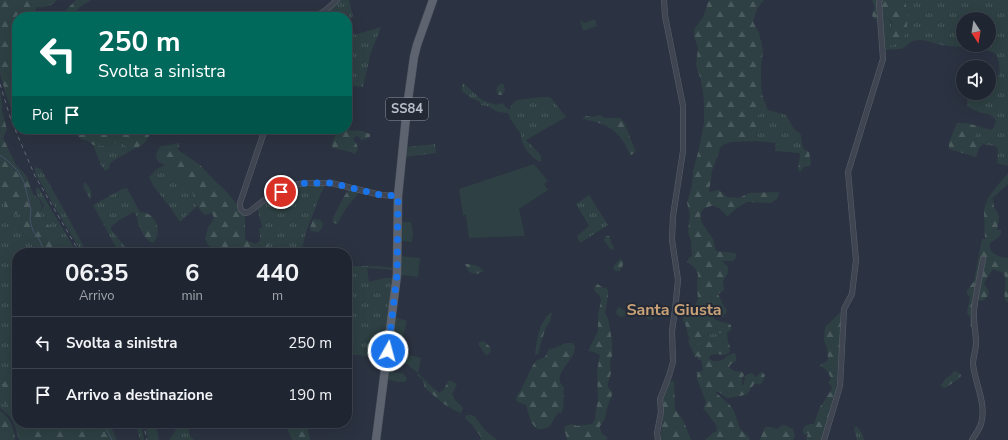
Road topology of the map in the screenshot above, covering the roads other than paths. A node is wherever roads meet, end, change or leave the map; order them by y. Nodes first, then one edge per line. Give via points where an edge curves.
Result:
1 (337, 0) edge
2 (433, 0) edge
3 (664, 0) edge
4 (880, 0) edge
5 (323, 12) edge
6 (263, 134) edge
7 (398, 196) junction
8 (983, 259) dead end
9 (376, 440) edge
10 (658, 440) edge
11 (824, 440) edge
12 (972, 440) edge

1 - 5 street
2 - 7 main road, SS84 via 412,67
3 - 10 street via 683,106 683,151 673,216 672,240 678,280 672,331 673,362 660,398
4 - 11 street via 883,59 848,172 856,260 852,294 844,309 840,386
6 - 7 street via 240,203 241,210 245,213 298,184 307,183 331,183 381,195
7 - 9 main road, SS84 via 397,275
8 - 12 street via 974,310 976,345 973,364 982,416 981,424

